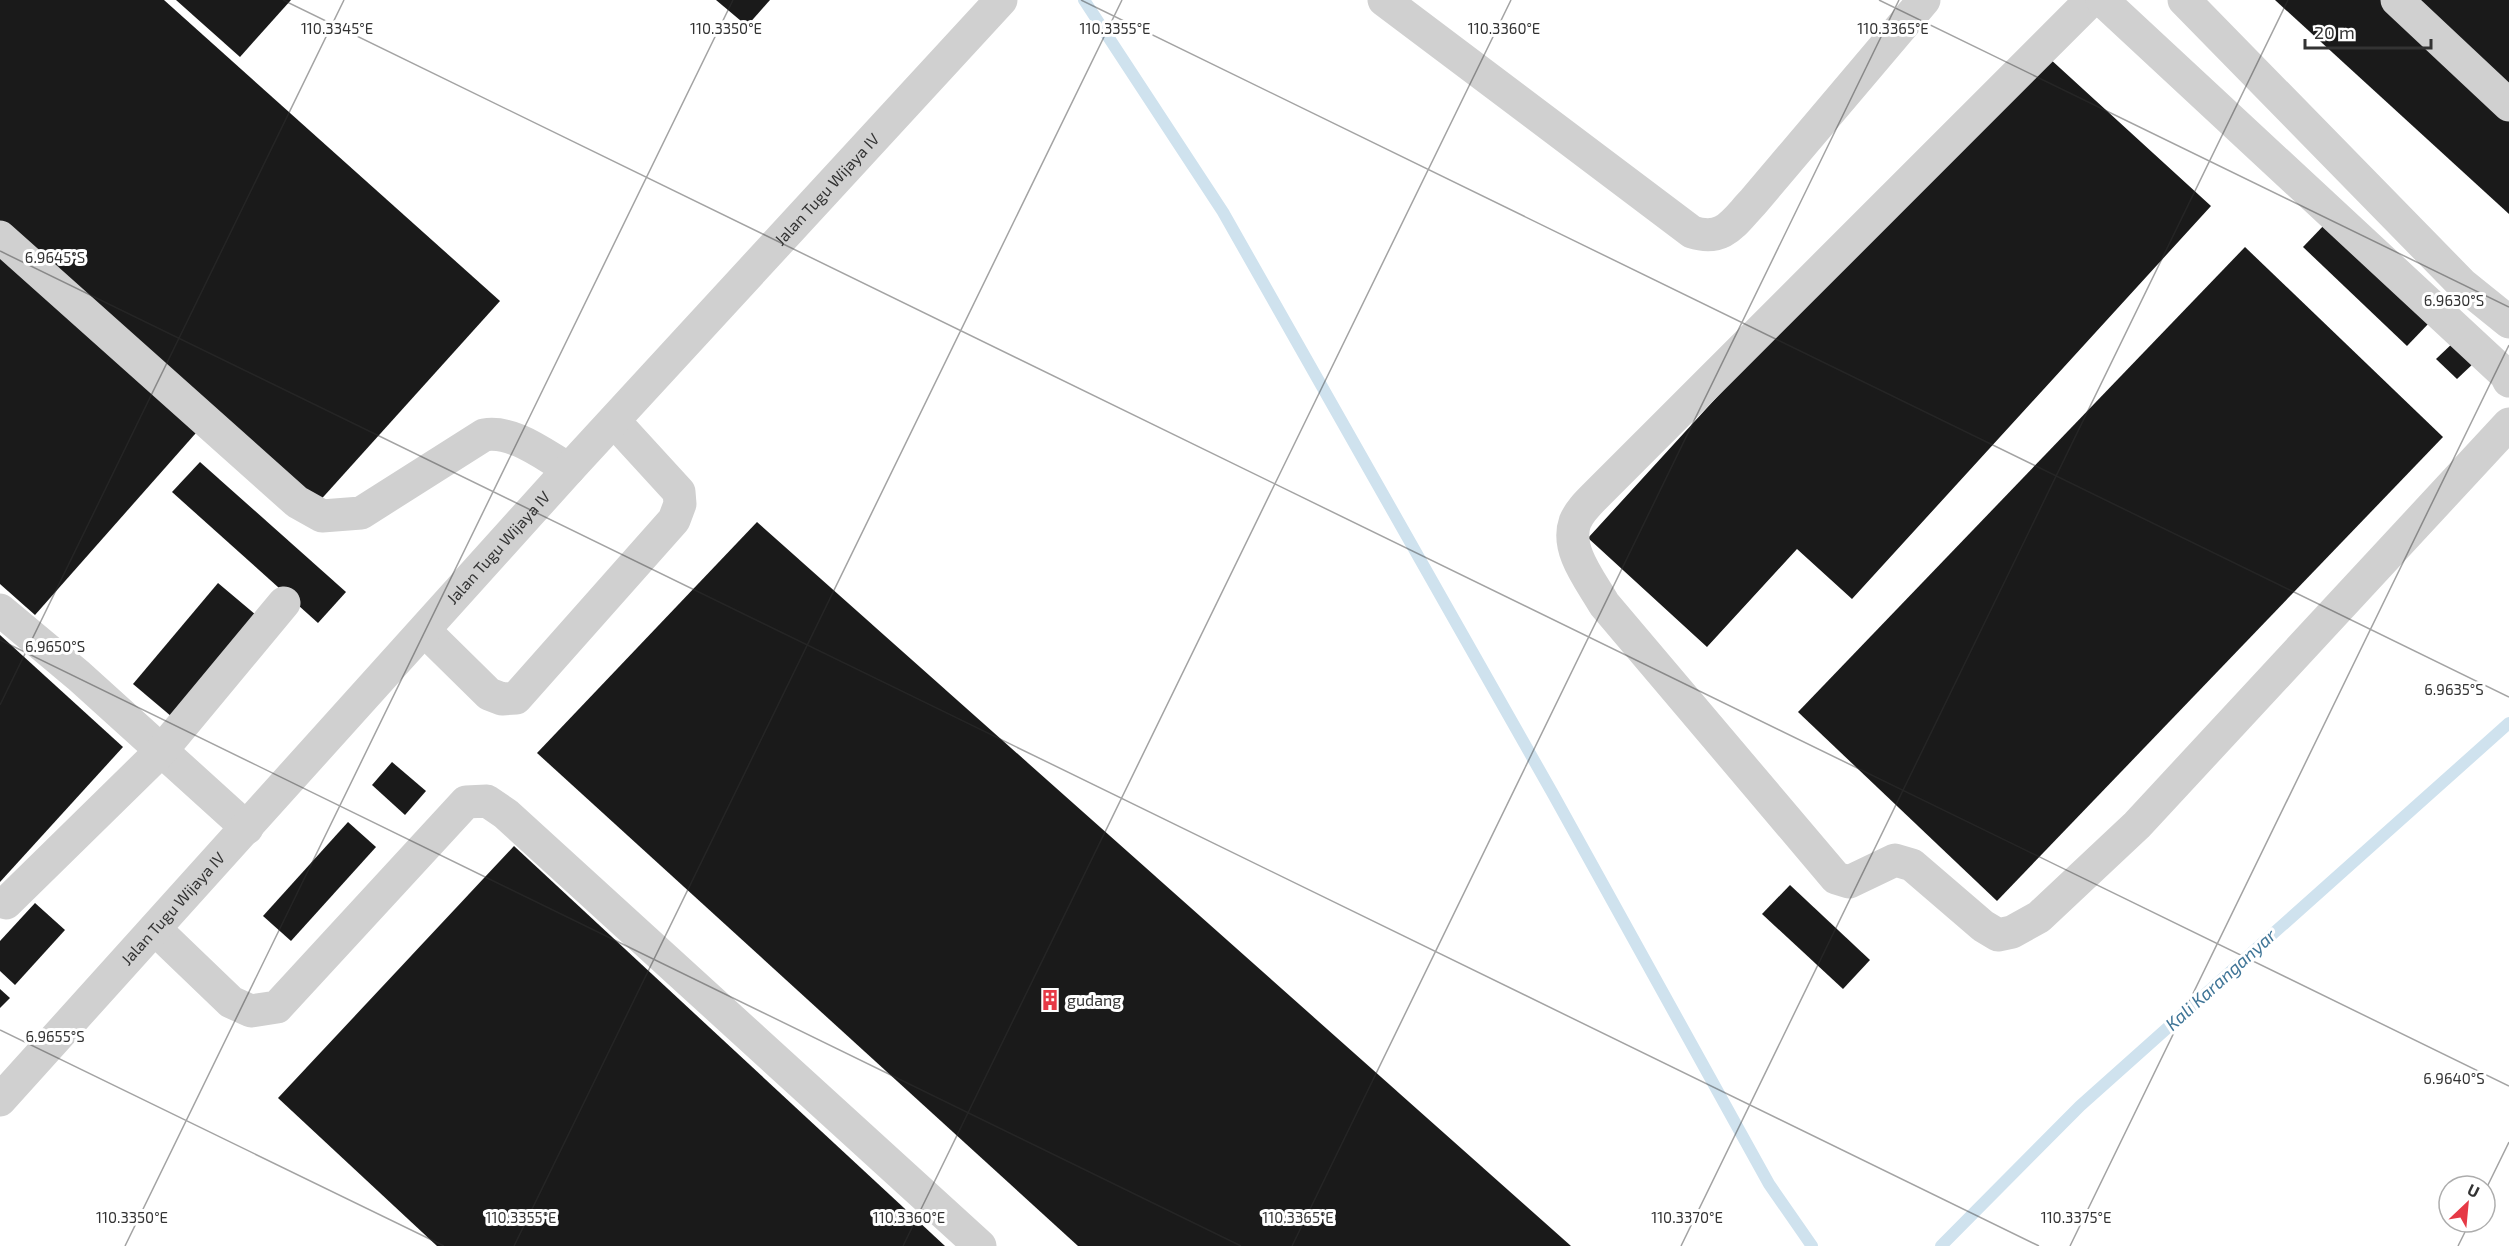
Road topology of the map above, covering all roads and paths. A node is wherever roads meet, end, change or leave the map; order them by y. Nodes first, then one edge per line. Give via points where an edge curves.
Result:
1 (1001, 0) edge
2 (1384, 0) edge
3 (1924, 0) edge
4 (2091, 0) edge
5 (2102, 0) edge
6 (2184, 0) edge
7 (2397, 0) edge
8 (2509, 105) edge
9 (0, 237) edge
10 (2509, 322) edge
11 (2509, 381) edge
12 (614, 421) junction
13 (2509, 424) edge
14 (569, 469) junction
15 (284, 603) dead end
16 (0, 610) edge
17 (425, 631) junction
18 (162, 750) junction
19 (247, 828) junction
20 (6, 903) dead end
21 (155, 929) junction
22 (0, 1100) edge
23 (980, 1246) edge

1 - 12 lane, Jalan Tugu Wijaya IV
2 - 3 lane via 1692,232 1706,236 1726,230 1754,202
4 - 13 lane via 1595,496 1574,525 1575,553 1604,604 1836,878 1849,882 1895,860 1912,865 1998,935 2039,917 2137,825
5 - 11 lane
6 - 10 lane via 2462,284
7 - 8 lane
9 - 14 lane via 297,502 322,516 361,513 484,435 498,432
12 - 14 lane, Jalan Tugu Wijaya IV
12 - 17 lane via 679,492 680,504 674,520 516,698 502,699 489,694
14 - 17 lane, Jalan Tugu Wijaya IV
15 - 18 lane
16 - 18 lane
17 - 19 lane, Jalan Tugu Wijaya IV
18 - 19 lane
18 - 20 lane
19 - 21 lane, Jalan Tugu Wijaya IV
21 - 22 lane, Jalan Tugu Wijaya IV
21 - 23 lane via 231,1002 251,1011 277,1007 466,802 486,801 506,814

